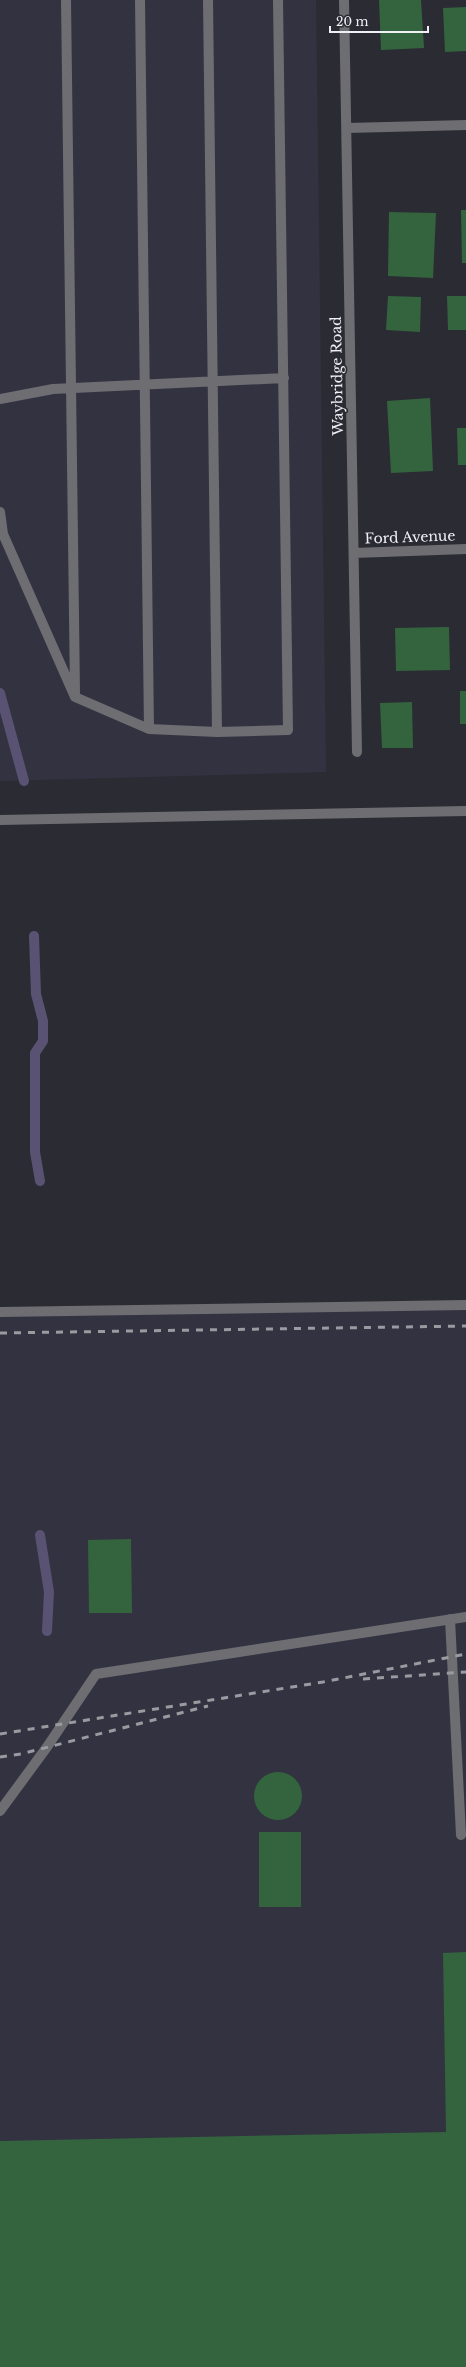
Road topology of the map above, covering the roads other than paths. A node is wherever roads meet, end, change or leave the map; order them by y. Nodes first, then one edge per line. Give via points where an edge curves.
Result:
1 (66, 0) edge
2 (140, 0) edge
3 (208, 0) edge
4 (278, 0) edge
5 (344, 0) edge
6 (466, 125) edge
7 (346, 128) junction
8 (284, 378) junction
9 (214, 382) junction
10 (145, 385) junction
11 (72, 388) junction
12 (0, 399) edge
13 (0, 512) edge
14 (466, 549) edge
15 (354, 552) junction
16 (75, 697) junction
17 (149, 729) junction
18 (218, 732) junction
19 (358, 752) dead end
20 (466, 811) edge
21 (0, 820) edge
22 (466, 1305) edge
23 (0, 1312) edge
24 (466, 1617) edge
25 (450, 1619) junction
26 (0, 1811) edge
27 (461, 1835) dead end

1 - 11 street
2 - 10 street
3 - 9 street
4 - 8 street
5 - 7 street, Waybridge Road
6 - 7 street
7 - 15 street, Waybridge Road
8 - 9 street
8 - 18 street via 288,730
9 - 10 street
9 - 18 street
10 - 11 street
10 - 17 street
11 - 12 street
11 - 16 street
13 - 16 street via 3,534
14 - 15 street, Ford Avenue
15 - 19 street, Waybridge Road
16 - 17 street
17 - 18 street
20 - 21 street
22 - 23 street
24 - 25 street
25 - 26 street via 96,1674
25 - 27 street

